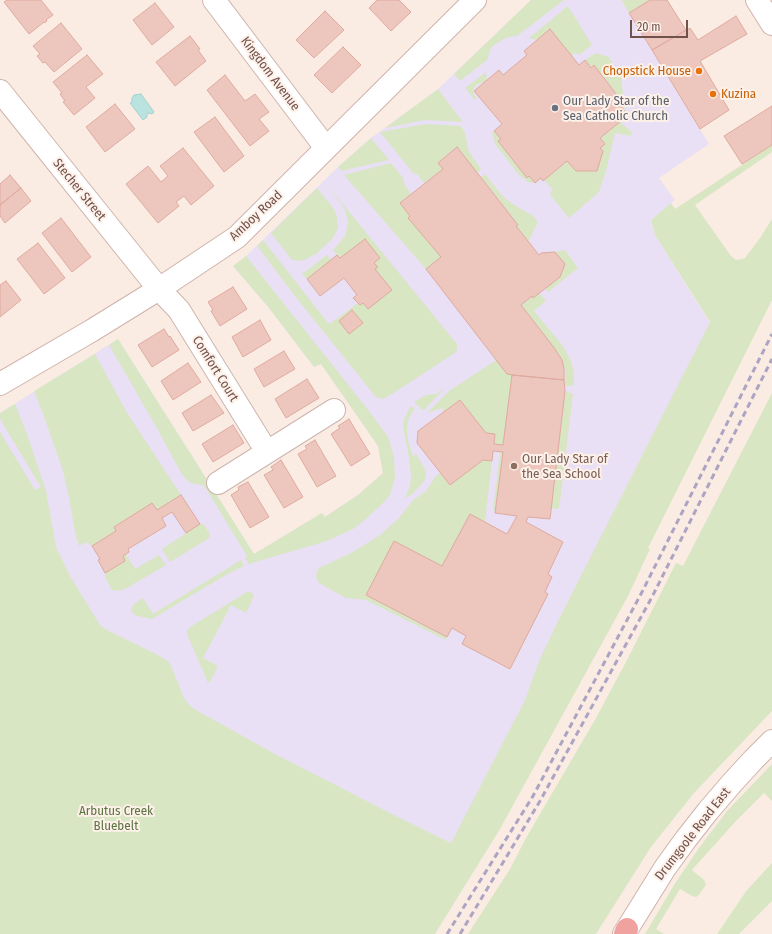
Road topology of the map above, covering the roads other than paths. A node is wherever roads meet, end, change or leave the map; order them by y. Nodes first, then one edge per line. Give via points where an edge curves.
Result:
1 (214, 0) edge
2 (475, 0) edge
3 (757, 0) edge
4 (772, 24) edge
5 (0, 92) edge
6 (326, 148) junction
7 (159, 289) junction
8 (0, 384) edge
9 (334, 410) dead end
10 (267, 452) junction
11 (218, 482) dead end
12 (772, 741) edge
13 (625, 932) edge

1 - 6 main road, Kingdom Avenue
2 - 6 main road, Amboy Road
3 - 4 main road
5 - 7 main road, Stecher Street
6 - 7 main road, Amboy Road via 237,237
7 - 8 main road, Amboy Road
7 - 10 main road, Comfort Court via 179,310
9 - 10 main road
10 - 11 main road
12 - 13 main road, Drumgoole Road East via 732,783 686,839

